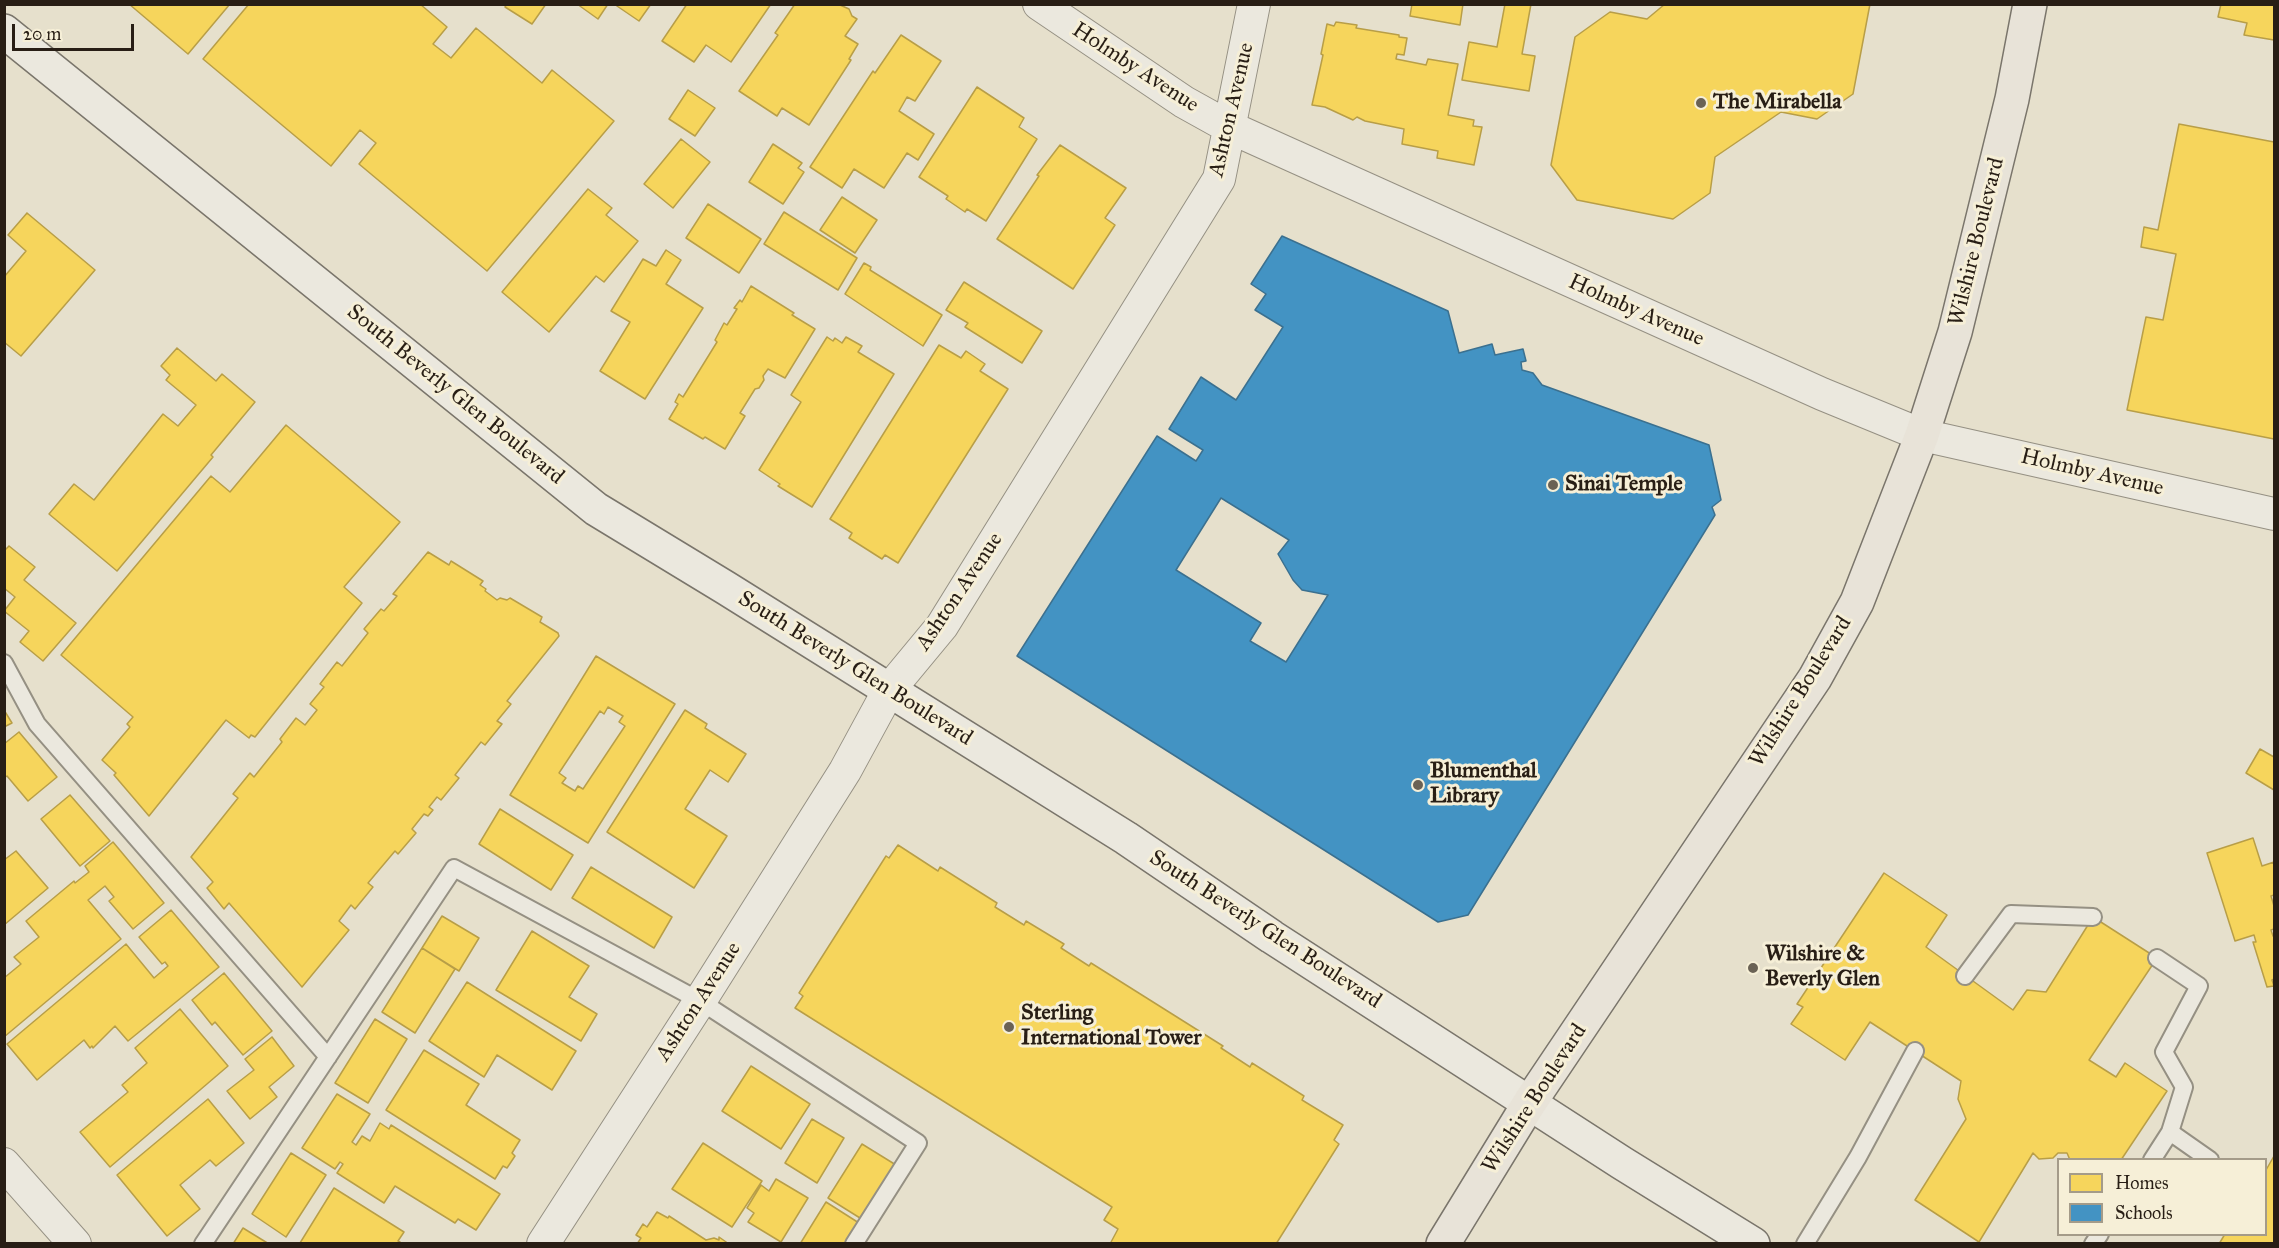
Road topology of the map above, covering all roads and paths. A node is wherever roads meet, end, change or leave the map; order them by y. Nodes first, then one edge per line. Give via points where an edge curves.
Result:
1 (1039, 4) edge
2 (1254, 4) edge
3 (2030, 4) edge
4 (4, 31) edge
5 (1229, 127) junction
6 (1922, 435) junction
7 (2274, 514) edge
8 (4, 663) edge
9 (889, 690) junction
10 (2093, 917) dead end
11 (2157, 958) dead end
12 (1965, 976) dead end
13 (700, 1001) junction
14 (1915, 1051) dead end
15 (328, 1057) junction
16 (1530, 1102) junction
17 (2170, 1132) junction
18 (2153, 1158) edge
19 (2207, 1158) edge
20 (4, 1164) edge
21 (75, 1244) edge
22 (204, 1244) edge
23 (543, 1244) edge
24 (854, 1244) edge
25 (1443, 1244) edge
26 (1753, 1244) edge
27 (1805, 1244) edge

1 - 5 street, Holmby Avenue via 1184,102
2 - 5 street, Ashton Avenue
3 - 6 main road, Wilshire Boulevard via 2012,99 1955,332
4 - 9 main road, South Beverly Glen Boulevard via 596,509
5 - 6 street, Holmby Avenue via 1802,386
5 - 9 street, Ashton Avenue via 1219,179 942,626
6 - 7 street, Holmby Avenue
6 - 16 main road, Wilshire Boulevard via 1857,602 1815,678
8 - 15 lane via 37,724
9 - 13 street, Ashton Avenue via 845,771
9 - 16 main road, South Beverly Glen Boulevard via 1126,838 1272,937
10 - 12 lane via 2011,914
11 - 17 lane via 2199,986 2164,1052 2184,1087
13 - 15 lane via 454,868
13 - 23 street, Ashton Avenue
13 - 24 lane via 918,1143
14 - 27 lane
15 - 22 lane
16 - 25 main road, Wilshire Boulevard
16 - 26 main road, South Beverly Glen Boulevard
17 - 18 lane
17 - 19 lane
20 - 21 street

